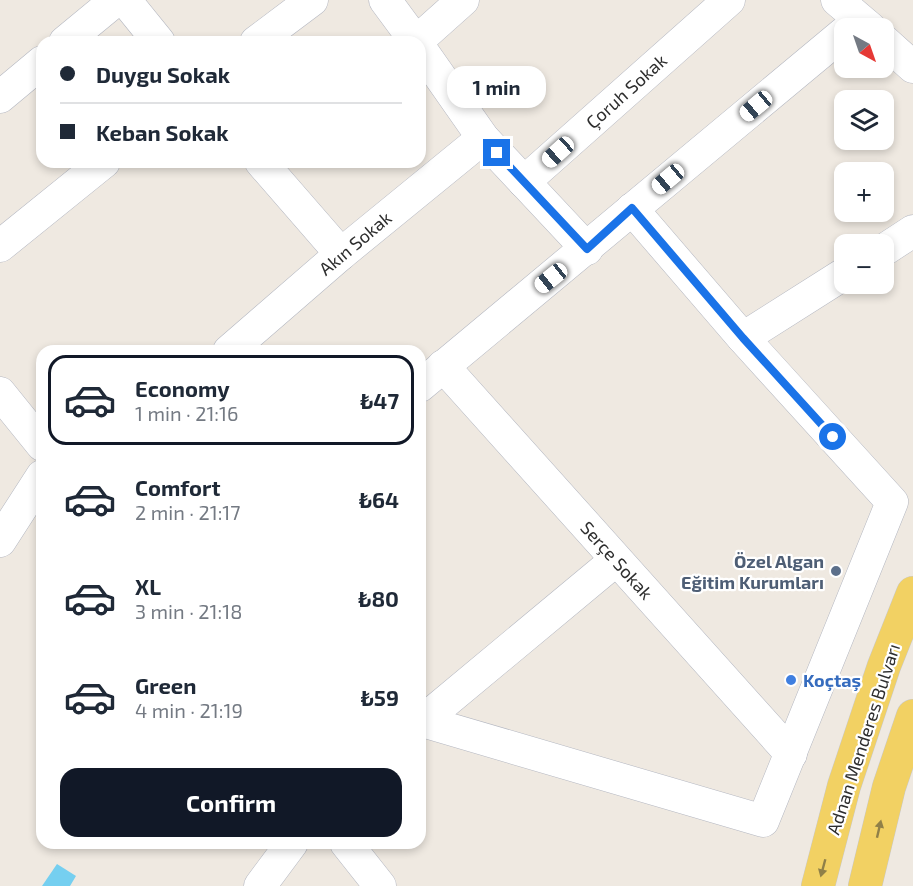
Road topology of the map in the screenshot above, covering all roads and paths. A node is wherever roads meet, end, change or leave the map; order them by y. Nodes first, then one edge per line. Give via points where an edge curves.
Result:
1 (116, 0) edge
2 (125, 0) edge
3 (312, 0) edge
4 (385, 0) edge
5 (463, 0) edge
6 (729, 0) edge
7 (73, 36) edge
8 (154, 36) edge
9 (264, 36) edge
10 (412, 36) edge
11 (423, 36) edge
12 (834, 37) edge
13 (894, 49) edge
14 (426, 57) edge
15 (36, 67) edge
16 (913, 67) edge
17 (0, 97) edge
18 (483, 138) junction
19 (97, 168) edge
20 (266, 168) edge
21 (524, 182) junction
22 (632, 208) junction
23 (913, 231) edge
24 (894, 243) edge
25 (0, 246) edge
26 (587, 249) junction
27 (341, 254) junction
28 (834, 280) edge
29 (743, 338) junction
30 (236, 345) edge
31 (431, 376) edge
32 (0, 393) edge
33 (36, 438) edge
34 (36, 485) edge
35 (0, 541) edge
36 (616, 560) junction
37 (913, 593) edge
38 (913, 716) edge
39 (426, 718) edge
40 (426, 723) edge
41 (790, 754) junction
42 (901, 782) edge
43 (288, 849) edge
44 (351, 849) edge
45 (260, 886) edge
46 (380, 886) edge
47 (818, 886) edge
48 (865, 886) edge

1 - 7 street
2 - 8 street
3 - 9 street
4 - 10 street
5 - 11 street
6 - 21 street, Çoruh Sokak
12 - 22 street
13 - 16 street
14 - 18 street
15 - 17 street
18 - 21 street
18 - 27 street, Akın Sokak
19 - 25 street
20 - 27 street
21 - 26 street
22 - 26 street
22 - 29 street
23 - 24 street
26 - 31 street
27 - 30 street, Akın Sokak
28 - 29 street
29 - 41 street via 892,502
31 - 36 street, Serçe Sokak
32 - 33 street
34 - 35 street
36 - 39 street
36 - 41 street, Serçe Sokak
37 -> 47 main road, Adnan Menderes Bulvarı via 844,786
38 - 42 main road
40 - 41 street via 763,821
48 -> 42 main road
43 - 45 street
44 - 46 street

